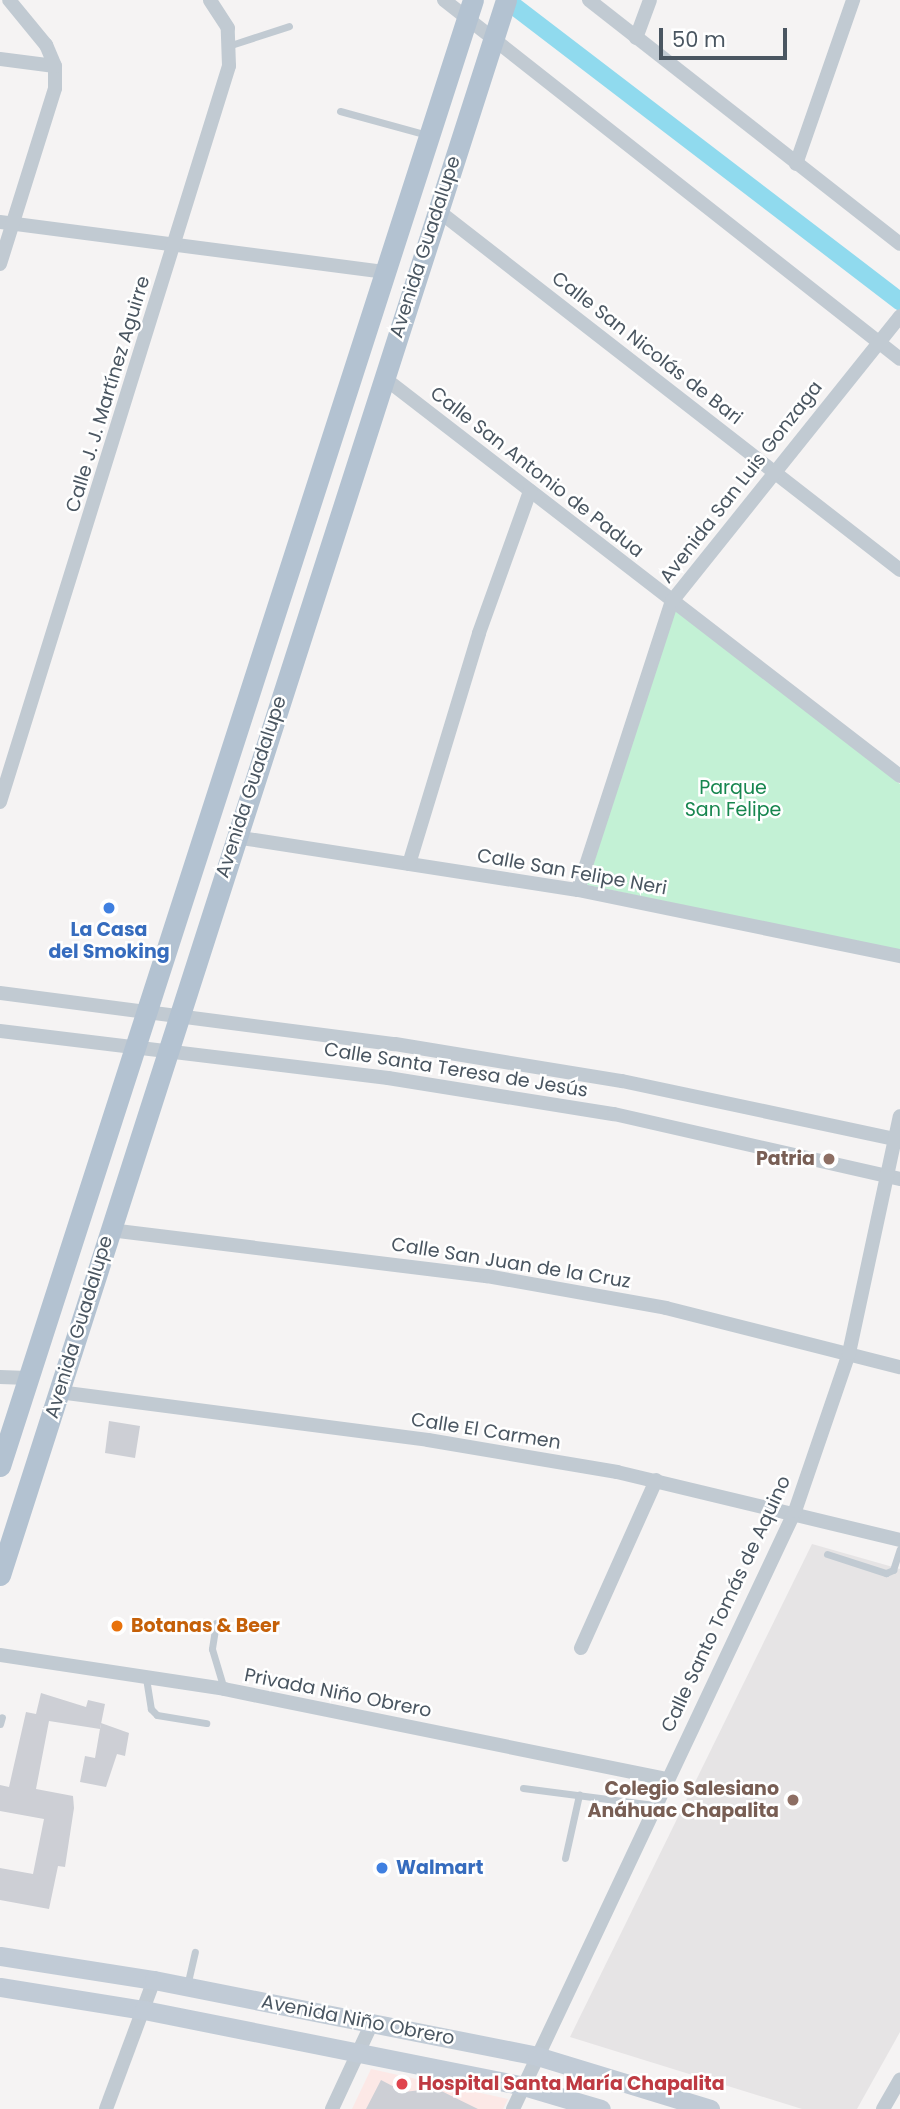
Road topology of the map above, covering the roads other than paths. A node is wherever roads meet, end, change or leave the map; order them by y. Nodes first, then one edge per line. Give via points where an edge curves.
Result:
1 (9, 0) edge
2 (210, 0) edge
3 (444, 0) edge
4 (589, 0) edge
5 (650, 0) edge
6 (853, 0) edge
7 (504, 6) edge
8 (470, 9) edge
9 (289, 26) dead end
10 (636, 38) junction
11 (493, 39) junction
12 (231, 45) junction
13 (0, 59) edge
14 (55, 66) junction
15 (340, 111) dead end
16 (429, 135) junction
17 (796, 164) junction
18 (436, 209) junction
19 (6, 222) edge
20 (175, 244) junction
21 (900, 244) edge
22 (0, 264) edge
23 (384, 272) junction
24 (897, 319) edge
25 (877, 341) junction
26 (900, 359) edge
27 (383, 377) junction
28 (774, 472) junction
29 (530, 491) junction
30 (900, 570) edge
31 (672, 601) junction
32 (900, 776) edge
33 (0, 802) edge
34 (236, 837) junction
35 (409, 864) junction
36 (578, 890) junction
37 (900, 956) edge
38 (0, 993) edge
39 (144, 1010) junction
40 (178, 1015) junction
41 (0, 1031) edge
42 (133, 1047) junction
43 (166, 1049) junction
44 (900, 1116) edge
45 (898, 1139) edge
46 (894, 1177) edge
47 (110, 1230) junction
48 (849, 1353) junction
49 (900, 1367) edge
50 (0, 1377) edge
51 (28, 1378) junction
52 (59, 1392) junction
53 (0, 1466) edge
54 (656, 1480) junction
55 (795, 1511) junction
56 (900, 1540) edge
57 (900, 1549) edge
58 (827, 1554) dead end
59 (0, 1575) edge
60 (216, 1623) dead end
61 (581, 1648) dead end
62 (0, 1655) edge
63 (146, 1677) junction
64 (223, 1689) junction
65 (206, 1723) dead end
66 (666, 1779) junction
67 (523, 1788) dead end
68 (579, 1795) junction
69 (654, 1805) junction
70 (565, 1858) dead end
71 (195, 1952) dead end
72 (0, 1956) edge
73 (154, 1980) junction
74 (0, 1987) edge
75 (187, 1987) junction
76 (144, 2010) junction
77 (372, 2023) junction
78 (358, 2052) junction
79 (537, 2056) junction
80 (900, 2080) edge
81 (523, 2086) junction
82 (106, 2109) edge
83 (332, 2109) edge
84 (513, 2109) edge
85 (601, 2109) edge
86 (710, 2109) edge
87 (883, 2109) edge

1 - 14 street via 46,45
2 - 12 street
3 - 8 street
4 - 10 street
5 - 10 street
6 - 17 street
7 - 11 main road, Avenida Guadalupe
8 - 11 street
8 - 16 main road, Avenida Guadalupe
9 - 12 lane
10 - 17 street
11 - 18 main road, Avenida Guadalupe
11 - 25 street
12 - 20 street, Calle J. J. Martínez Aguirre
13 - 14 street
14 - 19 street via 55,88
15 - 16 lane
16 - 23 main road, Avenida Guadalupe
17 - 21 street
18 - 27 main road, Avenida Guadalupe
18 - 28 street, Calle San Nicolás de Bari
19 - 20 street
19 - 22 street
20 - 23 street
20 - 33 street, Calle J. J. Martínez Aguirre
23 - 39 main road, Avenida Guadalupe
24 - 25 street, Avenida San Luis Gonzaga
25 - 26 street
25 - 28 street, Avenida San Luis Gonzaga
27 - 29 street, Calle San Antonio de Padua
27 - 34 main road, Avenida Guadalupe
28 - 30 street, Calle San Nicolás de Bari
28 - 31 street, Avenida San Luis Gonzaga
29 - 31 street, Calle San Antonio de Padua
29 - 35 street via 479,632
31 - 32 street, Calle San Antonio de Padua
31 - 36 street, Avenida San Luis Gonzaga
34 - 35 street, Calle San Felipe Neri
34 - 40 main road, Avenida Guadalupe
35 - 36 street, Calle San Felipe Neri
36 - 37 street, Calle San Felipe Neri
38 - 39 street, Calle Santa Teresa de Jesús
39 - 40 street, Calle Santa Teresa de Jesús
39 - 42 main road, Avenida Guadalupe
40 - 43 main road, Avenida Guadalupe
40 - 45 street, Calle Santa Teresa de Jesús via 622,1081
41 - 42 street, Calle Santa Teresa de Jesús
42 - 43 street, Calle Santa Teresa de Jesús
42 - 51 main road, Avenida Guadalupe
43 - 46 street, Calle Santa Teresa de Jesús via 614,1114
43 - 47 main road, Avenida Guadalupe
44 - 45 street, Calle Santo Tomás de Aquino
45 - 46 street, Calle Santo Tomás de Aquino
46 - 48 street, Calle Santo Tomás de Aquino
47 - 48 street, Calle San Juan de la Cruz via 487,1276 666,1308
47 - 52 main road, Avenida Guadalupe
48 - 49 street, Calle San Juan de la Cruz
48 - 55 street, Calle Santo Tomás de Aquino
50 - 51 street
51 - 53 main road, Avenida Guadalupe
52 - 54 street, Calle El Carmen via 428,1440
52 - 59 main road, Avenida Guadalupe
54 - 55 street, Calle El Carmen
54 - 61 street
55 - 56 street, Calle El Carmen
55 - 66 street, Calle Santo Tomás de Aquino
57 - 58 lane via 893,1570 886,1573
60 - 64 lane via 212,1649
62 - 63 street, Privada Niño Obrero
63 - 64 street, Privada Niño Obrero
63 - 65 lane via 151,1709 157,1715
64 - 66 street, Privada Niño Obrero
66 - 69 street, Calle Santo Tomás de Aquino
67 - 68 lane
68 - 69 lane
68 - 70 lane
69 - 79 street, Calle Santo Tomás de Aquino
71 - 75 lane
72 - 73 main road, Avenida Niño Obrero
73 - 75 main road, Avenida Niño Obrero
73 - 76 street
74 - 76 main road, Avenida Niño Obrero
75 - 77 main road, Avenida Niño Obrero
76 - 78 main road, Avenida Niño Obrero
76 - 82 street
77 - 78 street
77 - 79 main road, Avenida Niño Obrero
78 - 81 main road, Avenida Niño Obrero
78 - 83 street
79 - 81 street, Calle Santo Tomás de Aquino
79 - 86 main road, Avenida Niño Obrero
80 - 87 street
81 - 84 street, Calle Santo Tomás de Aquino
81 - 85 main road, Avenida Niño Obrero

